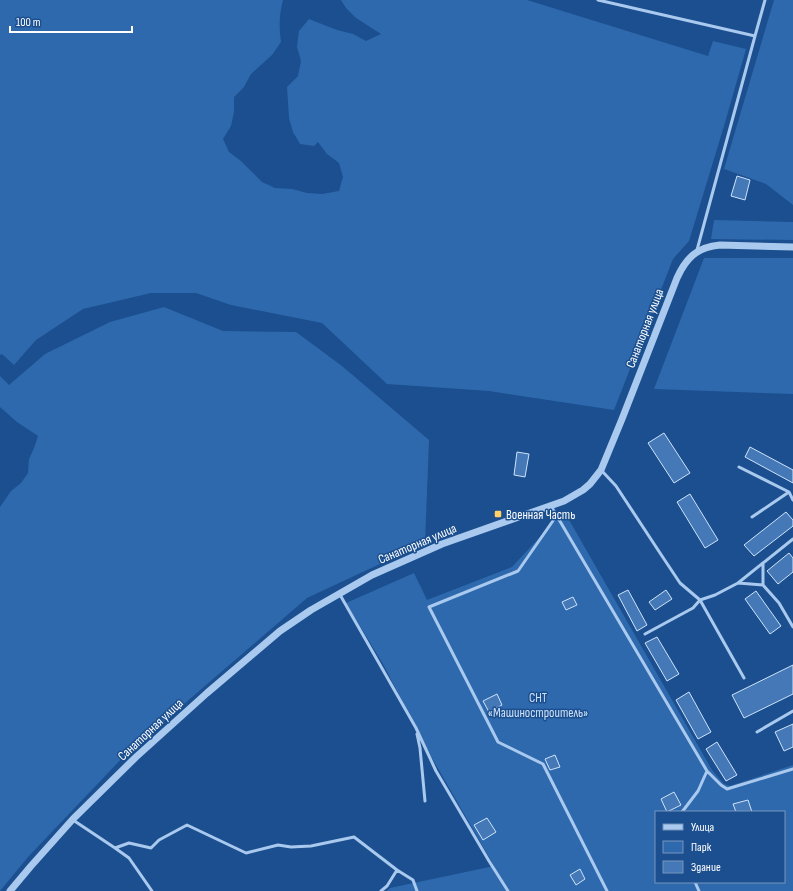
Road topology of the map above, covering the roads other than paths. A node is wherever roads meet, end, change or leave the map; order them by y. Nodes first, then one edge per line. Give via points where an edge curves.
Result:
1 (598, 0) edge
2 (765, 0) edge
3 (755, 36) junction
4 (793, 247) edge
5 (697, 252) junction
6 (739, 466) dead end
7 (601, 470) junction
8 (789, 492) junction
9 (793, 500) edge
10 (552, 506) junction
11 (557, 515) junction
12 (752, 517) dead end
13 (793, 539) edge
14 (763, 563) junction
15 (738, 582) junction
16 (763, 585) junction
17 (339, 593) junction
18 (700, 600) junction
19 (793, 627) edge
20 (645, 634) dead end
21 (744, 678) dead end
22 (793, 711) edge
23 (416, 728) junction
24 (757, 732) dead end
25 (793, 769) edge
26 (707, 772) junction
27 (425, 801) dead end
28 (683, 811) edge
29 (73, 819) junction
30 (115, 848) junction
31 (397, 870) junction
32 (10, 891) edge
33 (152, 891) edge
34 (381, 891) edge
35 (417, 891) edge
36 (508, 891) edge
37 (607, 891) edge

1 - 3 lane
2 - 3 lane
3 - 5 lane
4 - 5 street, Санаторная улица via 714,246
5 - 7 street, Санаторная улица via 684,265 672,289
6 - 8 lane
7 - 10 street, Санаторная улица via 583,490
7 - 18 lane via 616,486 680,583
8 - 9 lane
8 - 12 lane
10 - 11 lane
10 - 17 street, Санаторная улица via 442,544 372,575
11 - 26 lane
11 - 37 lane via 518,571 429,607 498,742 543,764
13 - 14 lane
14 - 15 lane
14 - 16 lane
15 - 16 lane
15 - 18 lane
16 - 19 lane via 779,603
17 - 23 lane
17 - 29 street, Санаторная улица via 280,631 136,757
18 - 20 lane via 693,608
18 - 21 lane
22 - 24 lane
23 - 27 lane
23 - 36 lane via 436,771
25 - 26 lane via 727,789
26 - 28 lane via 698,791
29 - 30 lane
29 - 32 street, Санаторная улица
30 - 31 lane via 129,843 151,848 159,840 187,825 246,853 278,845 311,846 354,837
30 - 33 lane via 129,858
31 - 34 lane
31 - 35 lane via 413,880

